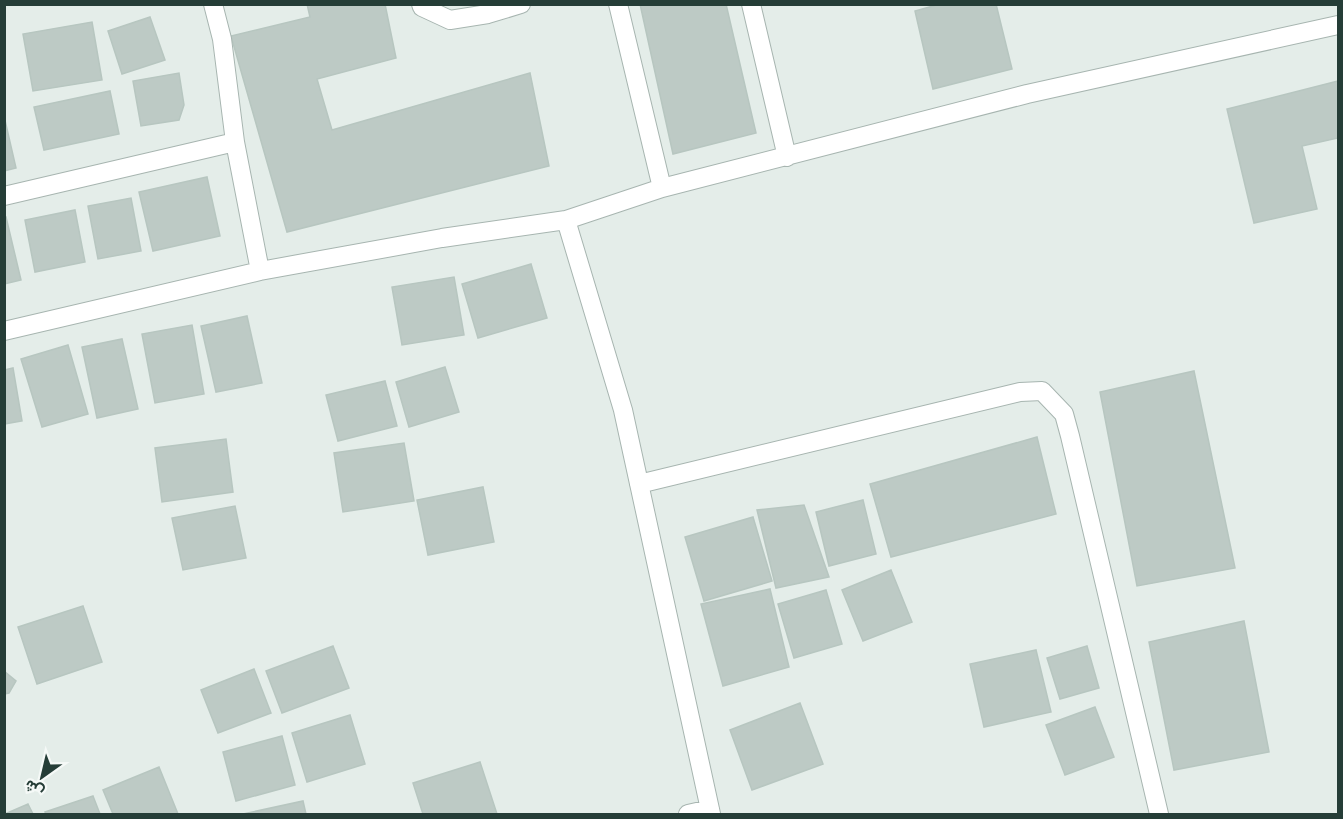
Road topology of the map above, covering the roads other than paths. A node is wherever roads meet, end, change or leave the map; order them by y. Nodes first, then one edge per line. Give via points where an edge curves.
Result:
1 (213, 4) edge
2 (421, 4) edge
3 (521, 4) edge
4 (618, 4) edge
5 (751, 4) edge
6 (1338, 25) edge
7 (235, 142) junction
8 (787, 157) junction
9 (662, 188) junction
10 (4, 196) edge
11 (567, 220) junction
12 (260, 271) junction
13 (4, 331) edge
14 (639, 484) junction
15 (710, 812) edge
16 (688, 814) edge
17 (1159, 814) edge

1 - 7 street via 222,39
2 - 3 street via 450,20
4 - 9 street
5 - 8 street
6 - 8 street via 1027,94
7 - 10 street
7 - 12 street
8 - 9 street
9 - 11 street
11 - 12 street
11 - 14 street via 622,410
12 - 13 street
14 - 15 street
14 - 17 street via 1020,392 1042,392 1064,414
15 - 16 street

